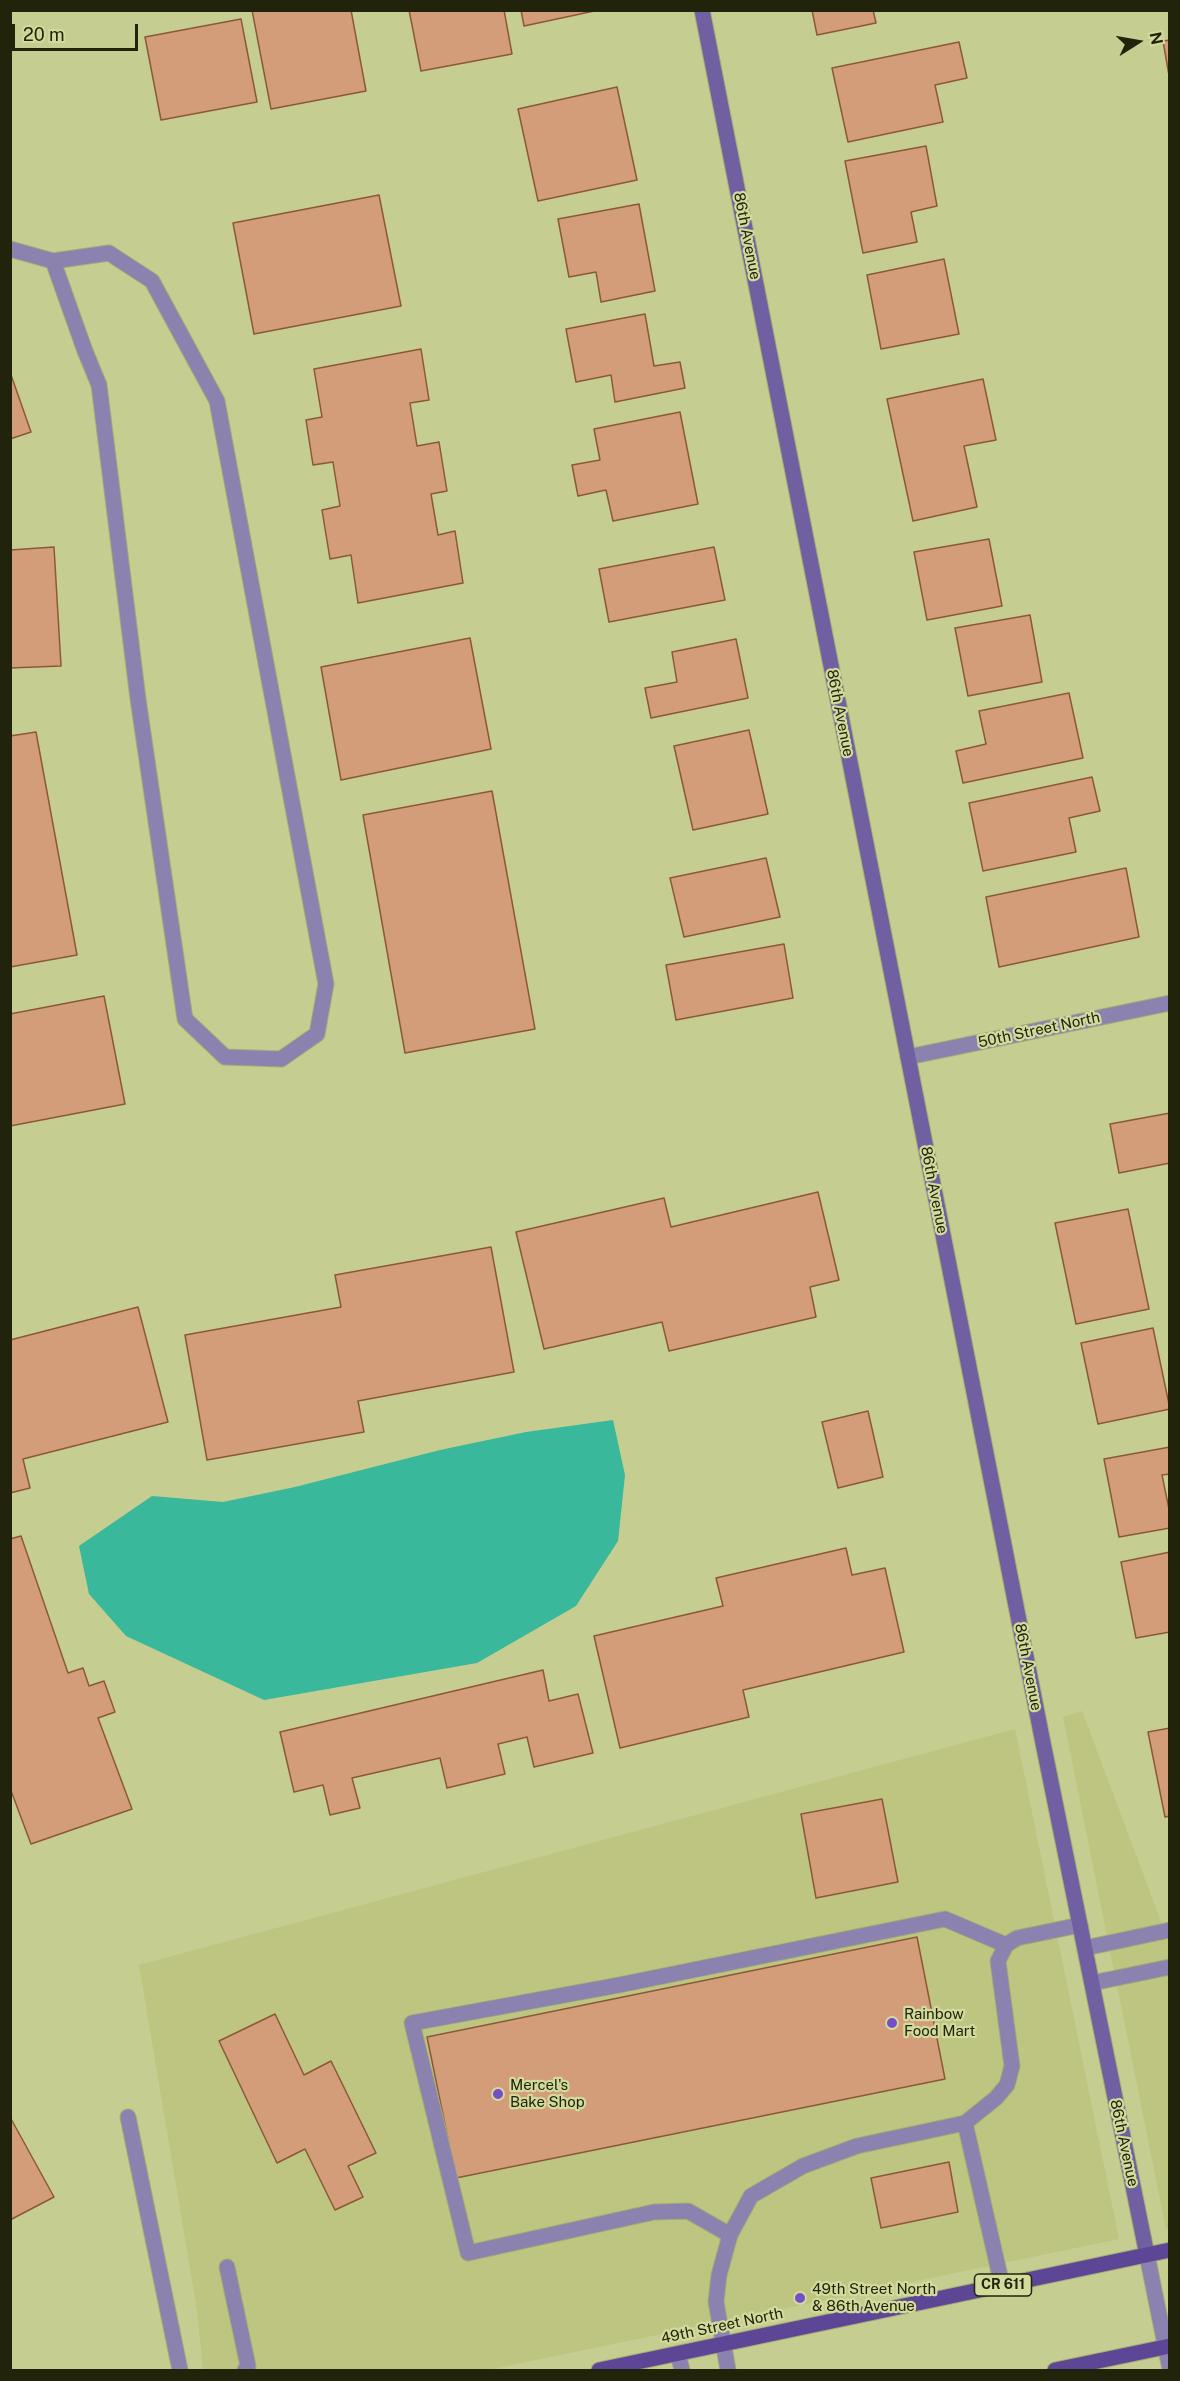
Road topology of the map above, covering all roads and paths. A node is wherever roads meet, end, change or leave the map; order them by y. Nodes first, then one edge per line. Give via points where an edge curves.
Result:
1 (702, 10) edge
2 (10, 249) edge
3 (53, 261) junction
4 (1170, 1003) edge
5 (908, 1057) junction
6 (1080, 1925) junction
7 (1170, 1930) edge
8 (1006, 1945) junction
9 (1085, 1948) junction
10 (1170, 1967) edge
11 (1092, 1983) junction
12 (128, 2117) dead end
13 (965, 2123) junction
14 (730, 2235) junction
15 (1170, 2250) edge
16 (1147, 2255) junction
17 (227, 2267) dead end
18 (1002, 2285) junction
19 (723, 2345) junction
20 (1167, 2347) edge
21 (678, 2354) junction
22 (1170, 2369) edge
23 (180, 2370) edge
24 (245, 2370) edge
25 (599, 2370) edge
26 (682, 2370) edge
27 (728, 2370) edge
28 (1055, 2370) edge

1 - 5 street, 86th Avenue
2 - 3 street
3 - 3 street via 109,253 152,281 217,401 326,984 317,1035 281,1059 225,1058 185,1018 138,699 99,385
4 - 5 street, 50th Street North
5 - 6 street, 86th Avenue
6 - 8 street via 1017,1938
6 - 9 street, 86th Avenue
7 - 9 street
8 - 13 street via 998,1961 1012,2066 1007,2085
8 - 14 street via 945,1919 412,2023 468,2253 654,2212 687,2211
9 - 11 street, 86th Avenue
10 - 11 street
11 - 16 street, 86th Avenue
12 - 23 street
13 - 14 street via 858,2146 803,2166 751,2196
13 - 18 street
14 - 19 street via 716,2302
15 - 16 main road, 49th Street North / CR 611
16 - 18 main road, 49th Street North / CR 611
16 - 20 street, 86th Avenue
17 - 24 street via 248,2366
18 - 19 main road, 49th Street North / CR 611
19 - 21 main road, 49th Street North / CR 611
19 - 27 street
20 - 22 street, 86th Avenue
20 - 28 main road
21 - 25 main road, 49th Street North / CR 611
21 - 26 street

